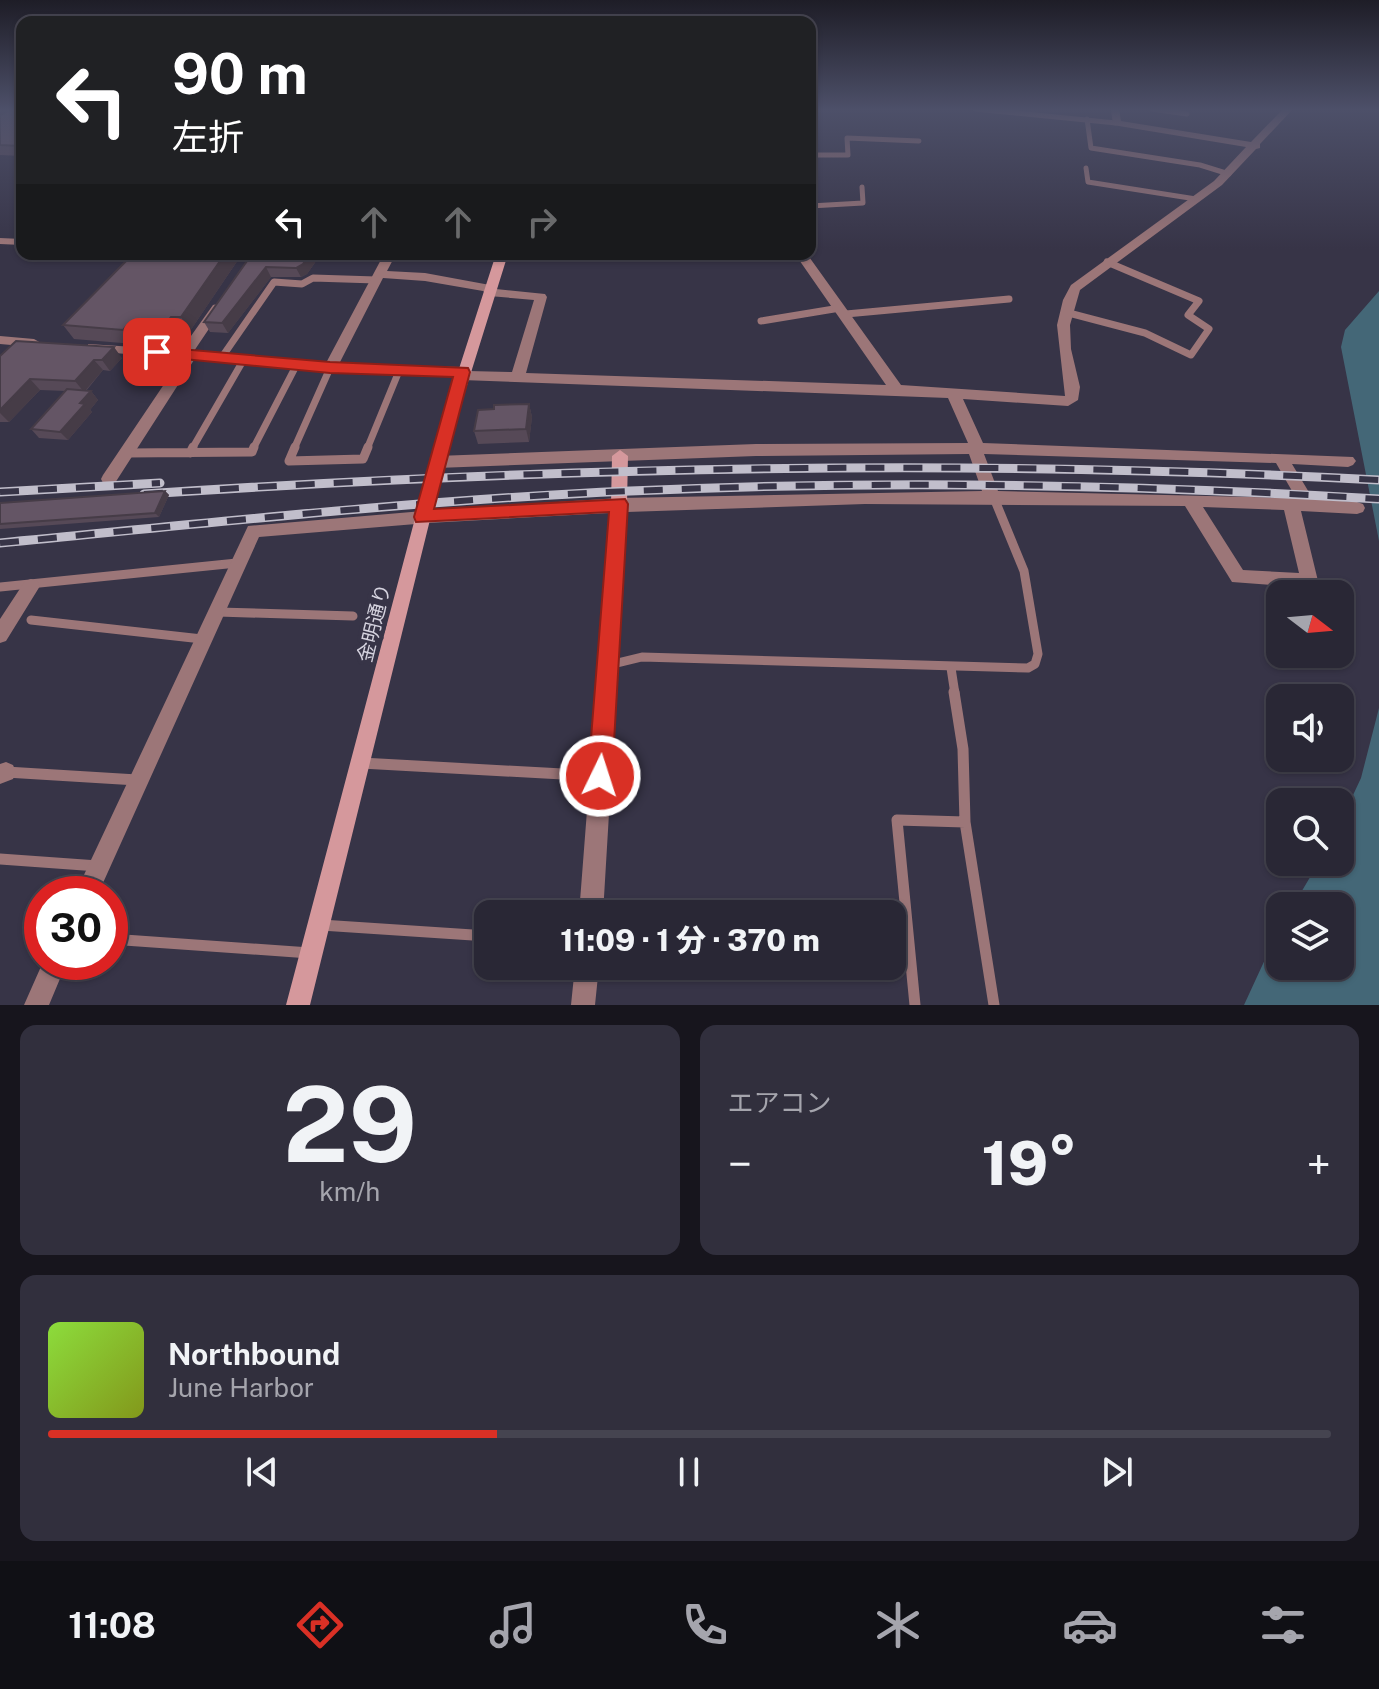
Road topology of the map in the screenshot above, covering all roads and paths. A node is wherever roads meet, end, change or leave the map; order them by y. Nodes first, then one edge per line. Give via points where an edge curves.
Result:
1 (1142, 156) edge
2 (1247, 156) edge
3 (1086, 168) dead end
4 (1229, 174) junction
5 (862, 187) dead end
6 (1196, 199) junction
7 (816, 206) edge
8 (387, 260) edge
9 (500, 260) edge
10 (805, 260) edge
11 (1107, 262) junction
12 (378, 277) junction
13 (228, 291) edge
14 (490, 291) junction
15 (1009, 299) dead end
16 (843, 311) junction
17 (1064, 312) junction
18 (761, 321) dead end
19 (0, 340) edge
20 (49, 344) edge
21 (79, 346) edge
22 (188, 354) junction
23 (222, 357) junction
24 (244, 359) junction
25 (297, 364) junction
26 (330, 368) junction
27 (399, 371) junction
28 (462, 373) junction
29 (518, 376) junction
30 (897, 390) junction
31 (953, 393) junction
32 (976, 448) junction
33 (127, 453) junction
34 (190, 453) junction
35 (620, 456) junction
36 (1281, 458) junction
37 (1348, 461) dead end
38 (437, 462) junction
39 (109, 479) dead end
40 (992, 495) junction
41 (1190, 500) junction
42 (619, 504) junction
43 (1299, 505) junction
44 (1357, 508) dead end
45 (423, 518) junction
46 (238, 563) junction
47 (31, 586) junction
48 (0, 587) edge
49 (215, 611) junction
50 (353, 616) dead end
51 (31, 620) dead end
52 (0, 635) edge
53 (202, 639) junction
54 (609, 665) junction
55 (951, 668) junction
56 (361, 763) junction
57 (3, 773) edge
58 (600, 776) junction
59 (137, 780) junction
60 (965, 822) junction
61 (0, 859) edge
62 (98, 866) junction
63 (94, 876) edge
64 (592, 900) edge
65 (318, 924) junction
66 (474, 935) edge
67 (128, 940) edge
68 (311, 953) junction
69 (47, 980) edge
70 (586, 980) edge
71 (36, 1005) edge
72 (298, 1005) edge
73 (583, 1005) edge
74 (915, 1005) edge
75 (994, 1005) edge

1 - 4 lane
2 - 4 street
3 - 6 lane via 1088,182
4 - 6 street
5 - 7 lane via 863,203
6 - 11 street
8 - 12 street
9 - 14 street, 金明通り
10 - 16 street
11 - 17 street via 1075,288
11 - 17 lane via 1199,301 1188,315 1209,329 1191,355 1145,333
12 - 14 street via 425,277
12 - 23 lane via 274,282
12 - 26 street
13 - 22 street
14 - 28 street, 金明通り
14 - 29 street via 541,297
15 - 16 lane
16 - 18 lane
16 - 30 street
17 - 31 street via 1062,336 1073,387 1068,401
19 - 20 street via 14,347
21 - 22 street
22 - 23 street
22 - 33 street
23 - 24 street
24 - 25 street
24 - 34 lane
25 - 26 street
25 - 34 lane via 252,452
26 - 27 street
26 - 27 lane via 289,461 363,459
27 - 28 street
28 - 29 street
28 - 38 street, 金明通り
29 - 30 street
30 - 31 street
31 - 32 street
32 - 35 street
32 - 36 street
32 - 40 street
33 - 34 lane
33 - 39 street
35 - 38 street
35 - 42 street
36 - 37 street
36 - 43 street
38 - 45 street, 金明通り
40 - 41 street
40 - 42 street
40 - 55 lane via 1024,571 1038,654 1028,668
41 - 43 street
41 - 43 street via 1238,577 1309,581
42 - 45 street
42 - 54 street
43 - 44 street
45 - 46 street via 254,531
45 - 56 street, 金明通り
46 - 47 lane
46 - 49 street
47 - 48 lane
47 - 52 street
49 - 50 lane
49 - 53 street
51 - 53 lane
53 - 59 street
54 - 55 lane via 642,657
54 - 58 street
55 - 60 lane via 963,749
56 - 58 lane
56 - 65 street, 金明通り
57 - 59 lane
58 - 64 street
59 - 62 street
60 - 74 lane via 897,820
60 - 75 lane
61 - 62 lane
62 - 63 street
65 - 66 lane
65 - 68 street, 金明通り
67 - 68 lane
68 - 72 street, 金明通り
69 - 71 street
70 - 73 street

